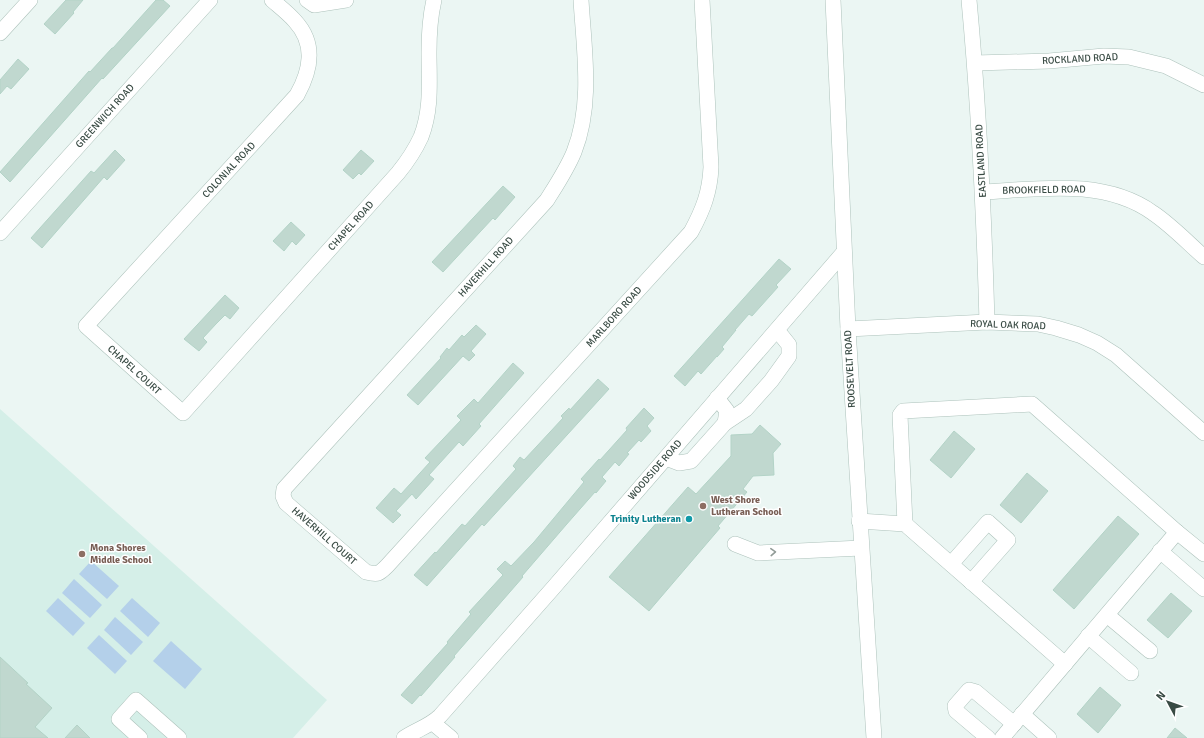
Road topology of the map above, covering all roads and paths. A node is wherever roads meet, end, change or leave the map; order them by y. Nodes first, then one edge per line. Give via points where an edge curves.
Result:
1 (30, 0) edge
2 (210, 0) edge
3 (272, 0) edge
4 (308, 0) edge
5 (346, 0) edge
6 (434, 0) edge
7 (581, 0) edge
8 (702, 0) edge
9 (832, 0) edge
10 (969, 0) edge
11 (0, 32) edge
12 (975, 63) junction
13 (1204, 85) edge
14 (983, 192) junction
15 (0, 232) edge
16 (844, 252) junction
17 (1204, 257) edge
18 (987, 322) junction
19 (86, 326) joint
20 (848, 329) junction
21 (776, 330) junction
22 (717, 398) junction
23 (183, 413) joint
24 (725, 423) junction
25 (1204, 432) edge
26 (666, 458) junction
27 (284, 489) joint
28 (859, 521) junction
29 (905, 524) junction
30 (1177, 532) junction
31 (735, 544) dead end
32 (862, 548) junction
33 (1160, 551) junction
34 (1204, 554) edge
35 (951, 564) junction
36 (376, 574) joint
37 (971, 582) junction
38 (1204, 589) edge
39 (1107, 615) junction
40 (1088, 636) junction
41 (1150, 651) dead end
42 (1065, 664) junction
43 (1131, 673) dead end
44 (1018, 719) junction
45 (433, 722) junction
46 (140, 738) edge
47 (179, 738) edge
48 (404, 738) edge
49 (451, 738) edge
50 (874, 738) edge
51 (988, 738) edge
52 (1002, 738) edge
53 (1049, 738) edge

1 - 11 street
2 - 15 street, GREENWICH ROAD
3 - 19 street, COLONIAL ROAD via 296,22 308,43 309,69 298,95
4 - 5 street via 314,5
6 - 23 street, CHAPEL ROAD via 430,19 429,105 421,136 412,154 393,179
7 - 27 street, HAVERHILL ROAD via 586,89 584,113 574,151 559,181 547,200
8 - 36 street, MARLBORO ROAD via 711,167 705,202 693,227 676,249 388,566
9 - 16 street, ROOSEVELT ROAD
10 - 12 street, EASTLAND ROAD
12 - 13 street, ROCKLAND ROAD via 1129,57 1166,66
12 - 14 street, EASTLAND ROAD
14 - 17 street, BROOKFIELD ROAD via 1059,188 1092,190 1128,199 1153,212
14 - 18 street, EASTLAND ROAD
16 - 20 street, ROOSEVELT ROAD
16 - 21 street, WOODSIDE ROAD
18 - 20 street, ROYAL OAK ROAD
18 - 25 street, ROYAL OAK ROAD via 1038,324 1079,335 1097,343 1116,355
19 - 23 street, CHAPEL COURT
20 - 28 street, ROOSEVELT ROAD
21 - 22 street, WOODSIDE ROAD
21 - 24 street via 789,345 789,356 746,409
22 - 24 street via 727,411
22 - 26 street, WOODSIDE ROAD
24 - 26 street via 691,461 679,463
26 - 45 street, WOODSIDE ROAD
27 - 36 street, HAVERHILL COURT via 286,503 366,572
28 - 29 street
28 - 32 street, ROOSEVELT ROAD
29 - 30 street via 900,415 903,411 1032,404
29 - 35 street
30 - 33 street
30 - 34 street
31 -> 32 street via 758,553
32 - 50 street, ROOSEVELT ROAD
33 - 38 street
33 - 39 street
35 - 37 street
35 - 37 street via 988,522 1008,540
37 - 42 street
39 - 40 street
39 - 41 street
40 - 42 street
40 - 43 street
42 - 44 street
44 - 51 street via 969,690 955,706 956,711
44 - 52 street
44 - 53 street
45 - 48 street
45 - 49 street
46 - 47 street via 119,719 136,700

